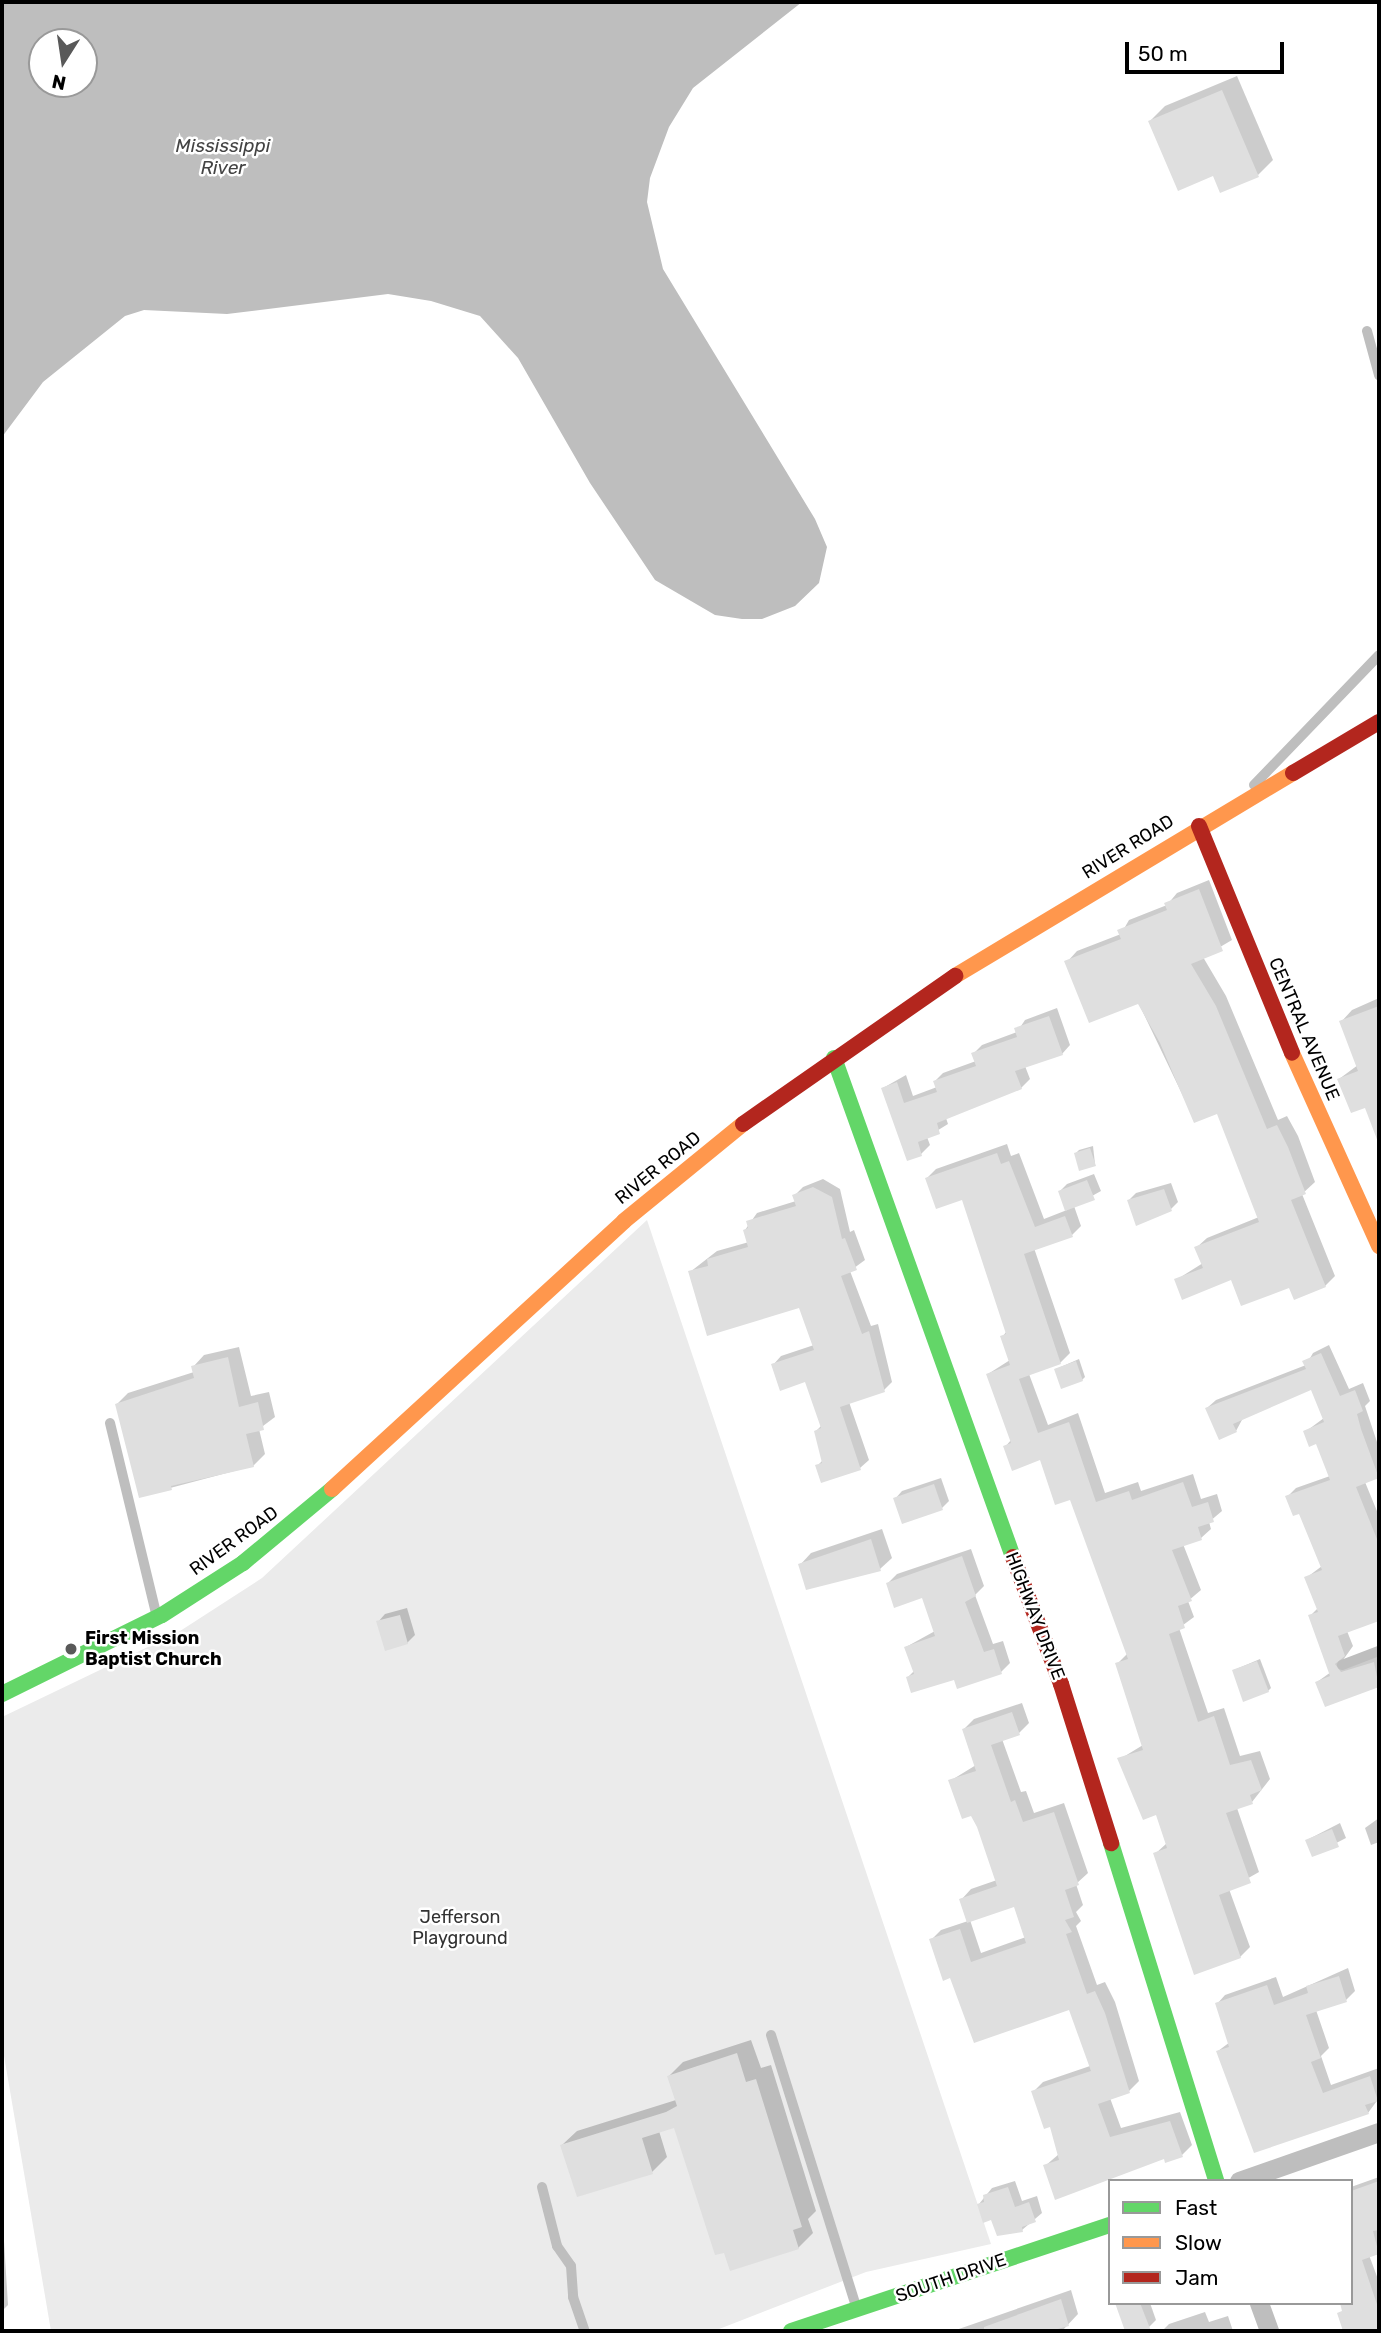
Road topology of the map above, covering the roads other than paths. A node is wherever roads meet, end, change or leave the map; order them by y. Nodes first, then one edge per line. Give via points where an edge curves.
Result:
1 (1367, 331) dead end
2 (1379, 376) edge
3 (1379, 655) edge
4 (1379, 722) edge
5 (1229, 810) junction
6 (1199, 826) junction
7 (834, 1058) junction
8 (1379, 1246) edge
9 (110, 1423) dead end
10 (157, 1617) junction
11 (1379, 1651) edge
12 (1342, 1665) dead end
13 (2, 1694) edge
14 (771, 2035) dead end
15 (1379, 2132) edge
16 (1215, 2179) edge
17 (1245, 2179) edge
18 (542, 2187) dead end
19 (1108, 2225) edge
20 (1260, 2305) edge
21 (851, 2318) edge
22 (585, 2331) edge
23 (792, 2331) edge
24 (1269, 2331) edge

1 - 2 lane
3 - 5 lane
4 - 5 main road, RIVER ROAD
5 - 6 main road, RIVER ROAD
6 - 7 main road, RIVER ROAD via 922,996
6 - 8 main road, CENTRAL AVENUE via 1293,1055
7 - 10 main road, RIVER ROAD via 743,1124 624,1221 318,1502 243,1563
7 - 16 main road, HIGHWAY DRIVE via 936,1351 1061,1684
9 - 10 lane
10 - 13 main road, RIVER ROAD
11 - 12 lane
14 - 21 lane
15 - 17 street
18 - 22 lane via 557,2246 571,2266 573,2297
19 - 21 main road, SOUTH DRIVE
20 - 24 street
21 - 23 main road, SOUTH DRIVE

